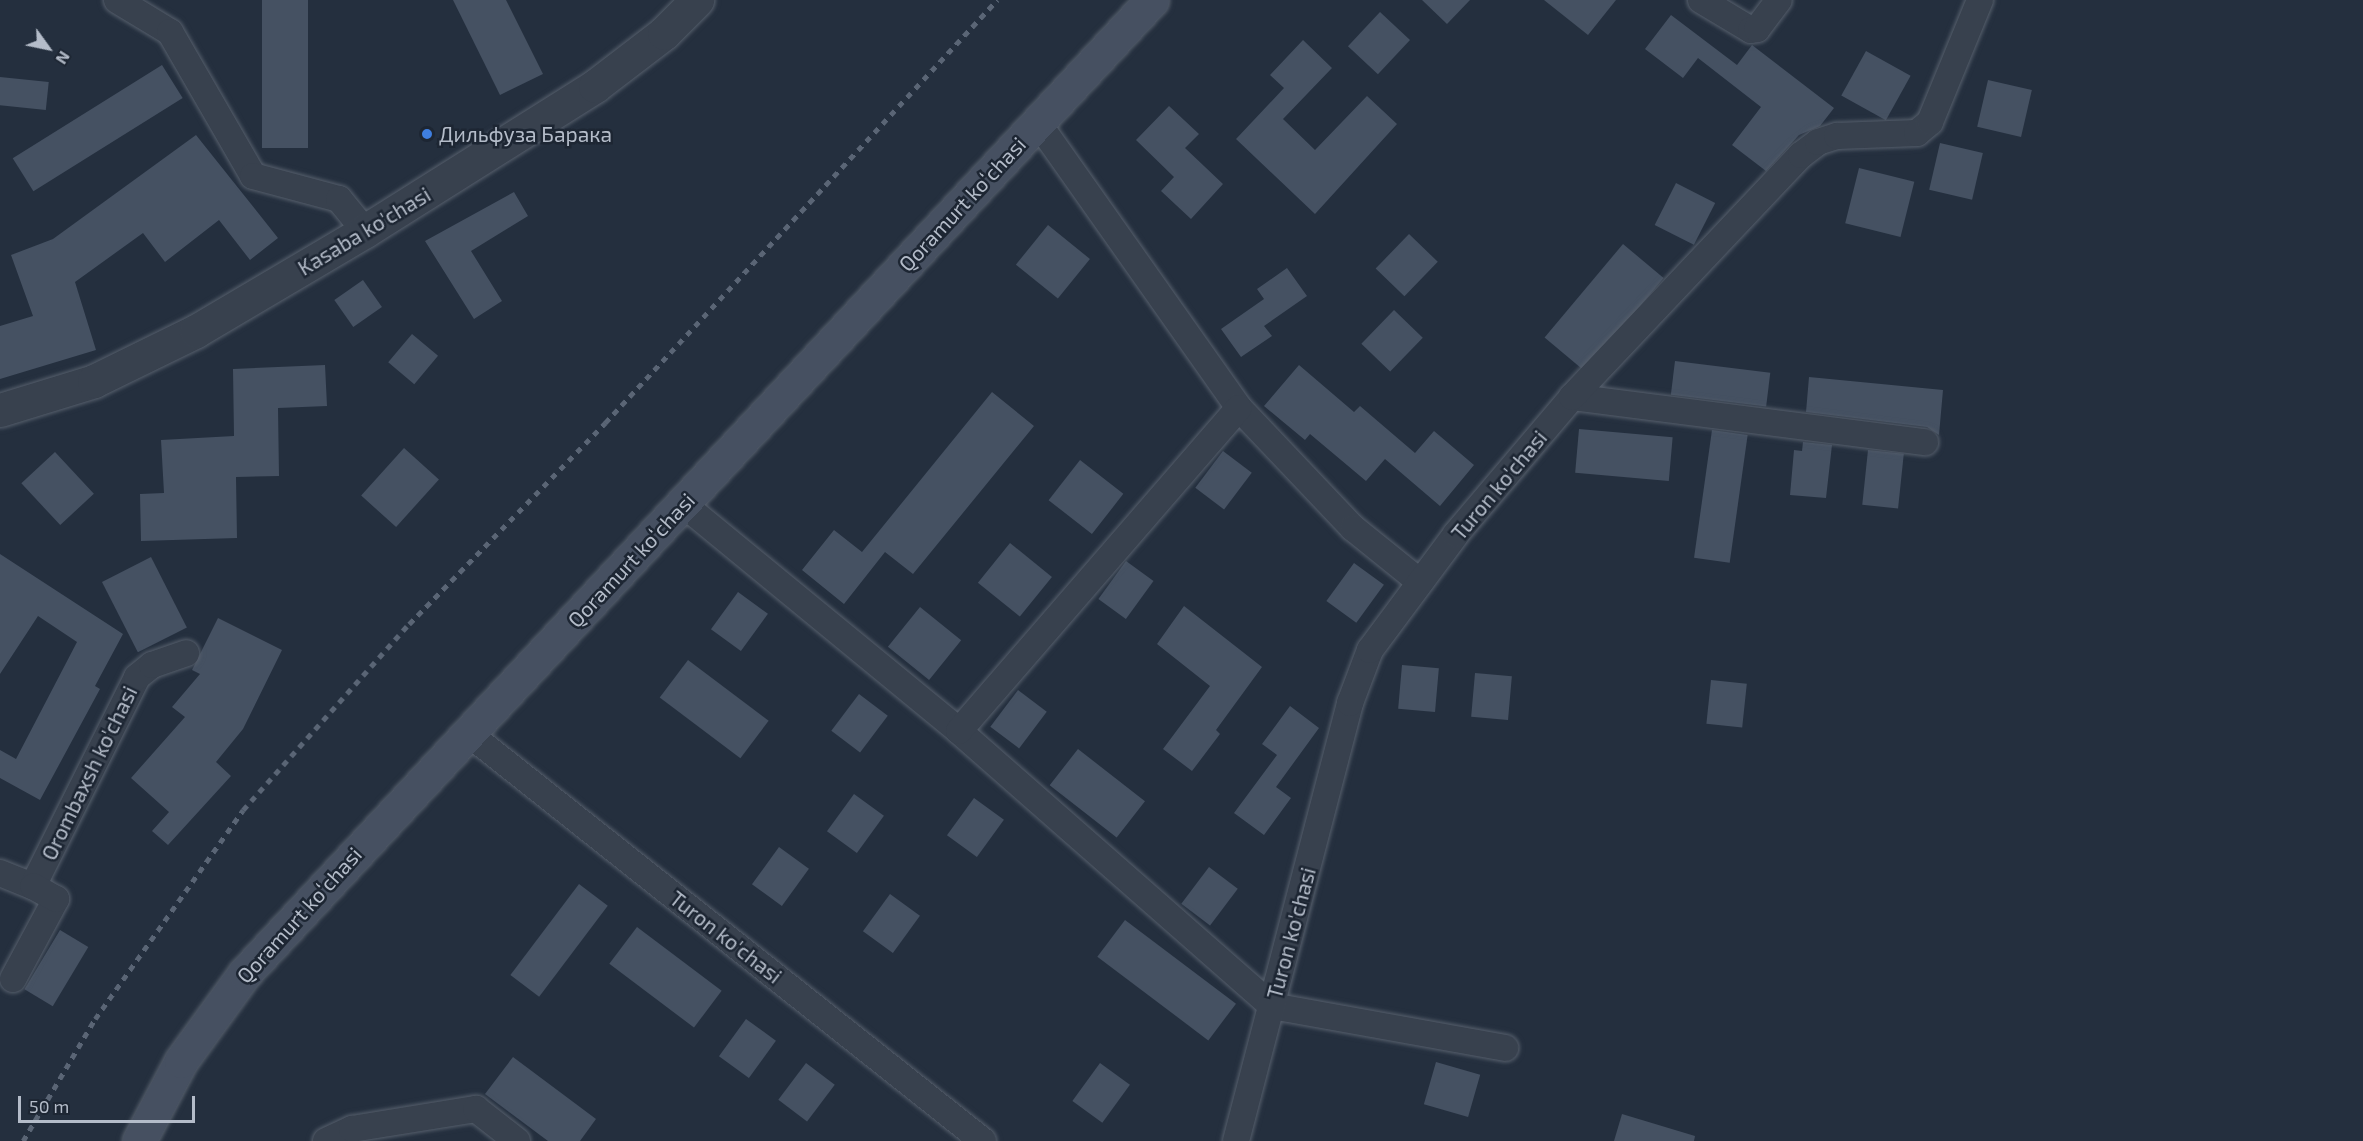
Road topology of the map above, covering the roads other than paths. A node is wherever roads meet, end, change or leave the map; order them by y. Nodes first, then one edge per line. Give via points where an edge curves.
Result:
1 (117, 0) edge
2 (697, 0) edge
3 (1137, 0) edge
4 (1152, 0) edge
5 (1701, 0) edge
6 (1779, 0) edge
7 (1980, 0) edge
8 (1038, 123) junction
9 (365, 231) junction
10 (1572, 397) junction
11 (1239, 408) junction
12 (0, 410) edge
13 (1925, 442) dead end
14 (683, 504) junction
15 (1420, 582) junction
16 (186, 653) dead end
17 (959, 731) junction
18 (468, 733) junction
19 (0, 873) edge
20 (33, 886) junction
21 (13, 979) dead end
22 (1272, 1006) junction
23 (1505, 1048) dead end
24 (127, 1141) edge
25 (139, 1141) edge
26 (326, 1141) edge
27 (517, 1141) edge
28 (983, 1141) edge
29 (1236, 1141) edge

1 - 9 street via 170,32 253,176 339,199
2 - 9 street, Kasaba ko'chasi via 664,33 595,86
3 - 24 main road, Qoramurt koʻchasi via 237,966 173,1055
4 - 8 main road, Qoramurt koʻchasi
5 - 6 street via 1751,30 1757,29
7 - 10 street, Turon ko'chasi via 1930,122 1917,133 1837,135 1818,142 1801,155
8 - 11 street
8 - 14 main road, Qoramurt koʻchasi
9 - 12 street, Kasaba ko'chasi via 143,359 94,381
10 - 13 street
10 - 15 street, Turon ko'chasi
11 - 15 street via 1353,528
11 - 17 street
14 - 17 street
14 - 18 main road, Qoramurt koʻchasi
15 - 22 street, Turon ko'chasi via 1370,650 1350,703
16 - 20 street, Orombaxsh ko'chasi via 152,665 131,686
17 - 22 street
18 - 25 main road, Qoramurt koʻchasi via 245,973 181,1061
18 - 28 street, Turon ko'chasi
19 - 20 street, Orombaxsh ko'chasi
20 - 21 street via 56,899
22 - 23 street
22 - 29 street, Turon ko'chasi
26 - 27 street via 352,1129 476,1109

